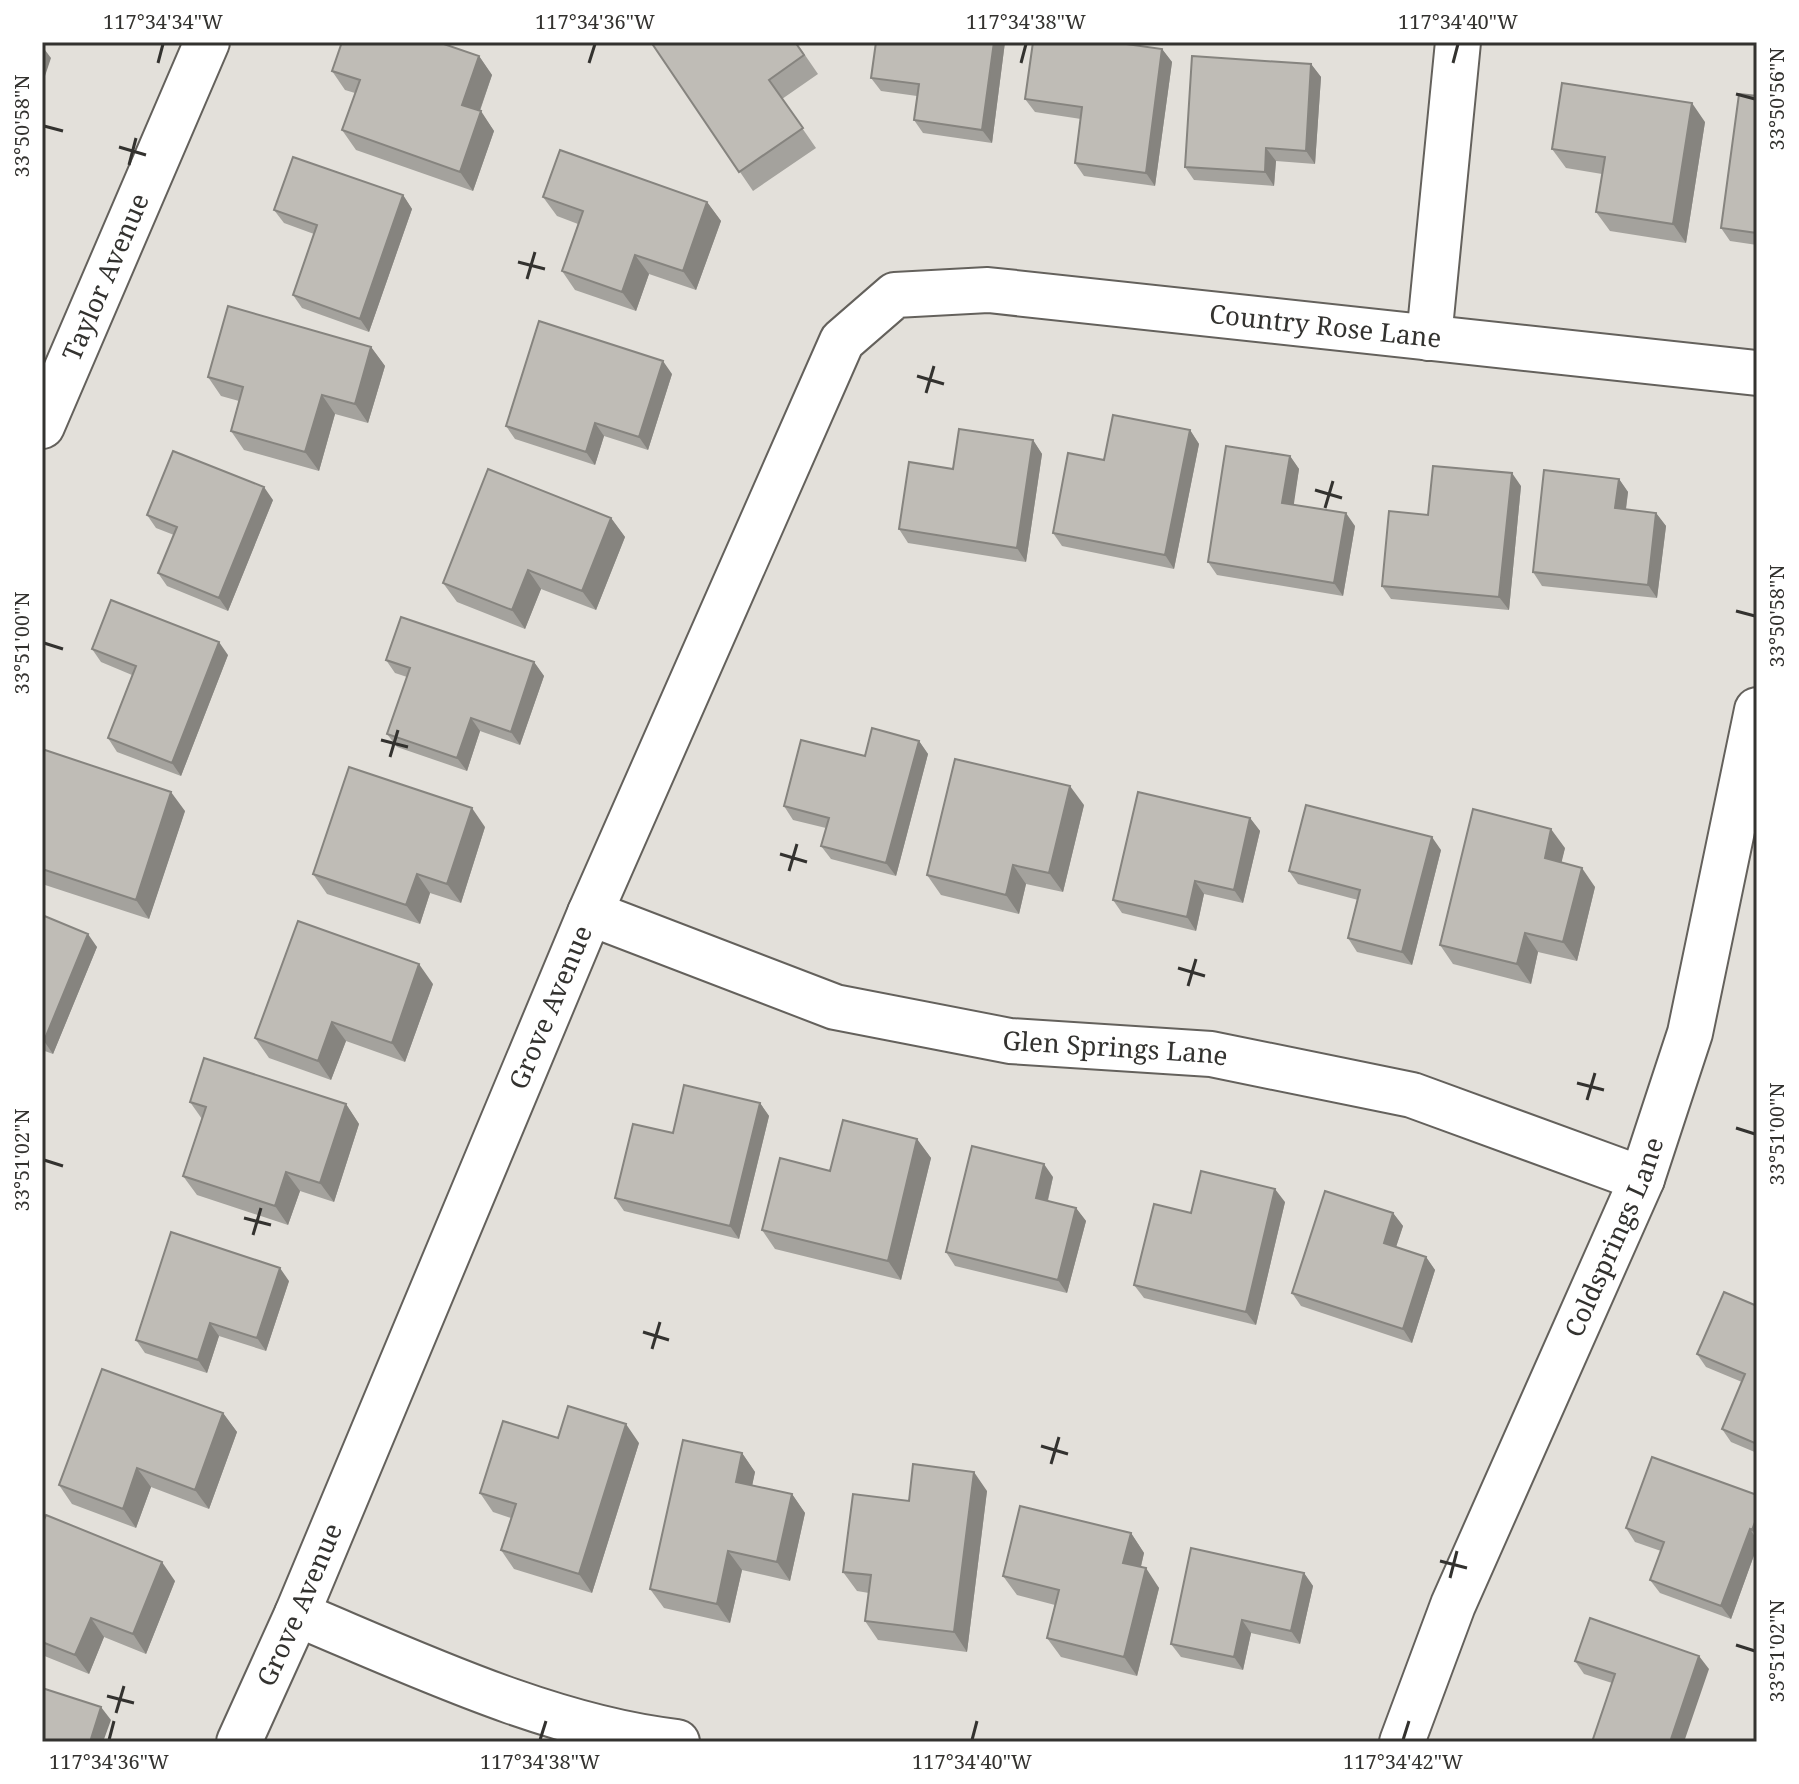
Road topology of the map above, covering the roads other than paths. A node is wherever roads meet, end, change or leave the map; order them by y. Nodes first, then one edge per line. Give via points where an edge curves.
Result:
1 (207, 42) edge
2 (1458, 42) edge
3 (895, 295) joint
4 (1429, 338) junction
5 (1757, 373) edge
6 (42, 426) edge
7 (1757, 710) edge
8 (590, 913) junction
9 (1642, 1179) junction
10 (297, 1614) junction
11 (239, 1742) edge
12 (677, 1742) edge
13 (1402, 1742) edge

1 - 6 street, Taylor Avenue
2 - 4 street
3 - 4 street, Country Rose Lane via 988,290
3 - 8 street, Grove Avenue via 842,341
4 - 5 street, Country Rose Lane
7 - 9 street, Coldsprings Lane via 1690,1033
8 - 9 street, Glen Springs Lane via 835,1007 1010,1041 1211,1054 1412,1095
8 - 10 street, Grove Avenue
9 - 13 street, Coldsprings Lane via 1453,1605
10 - 11 street, Grove Avenue
10 - 12 street via 524,1705

